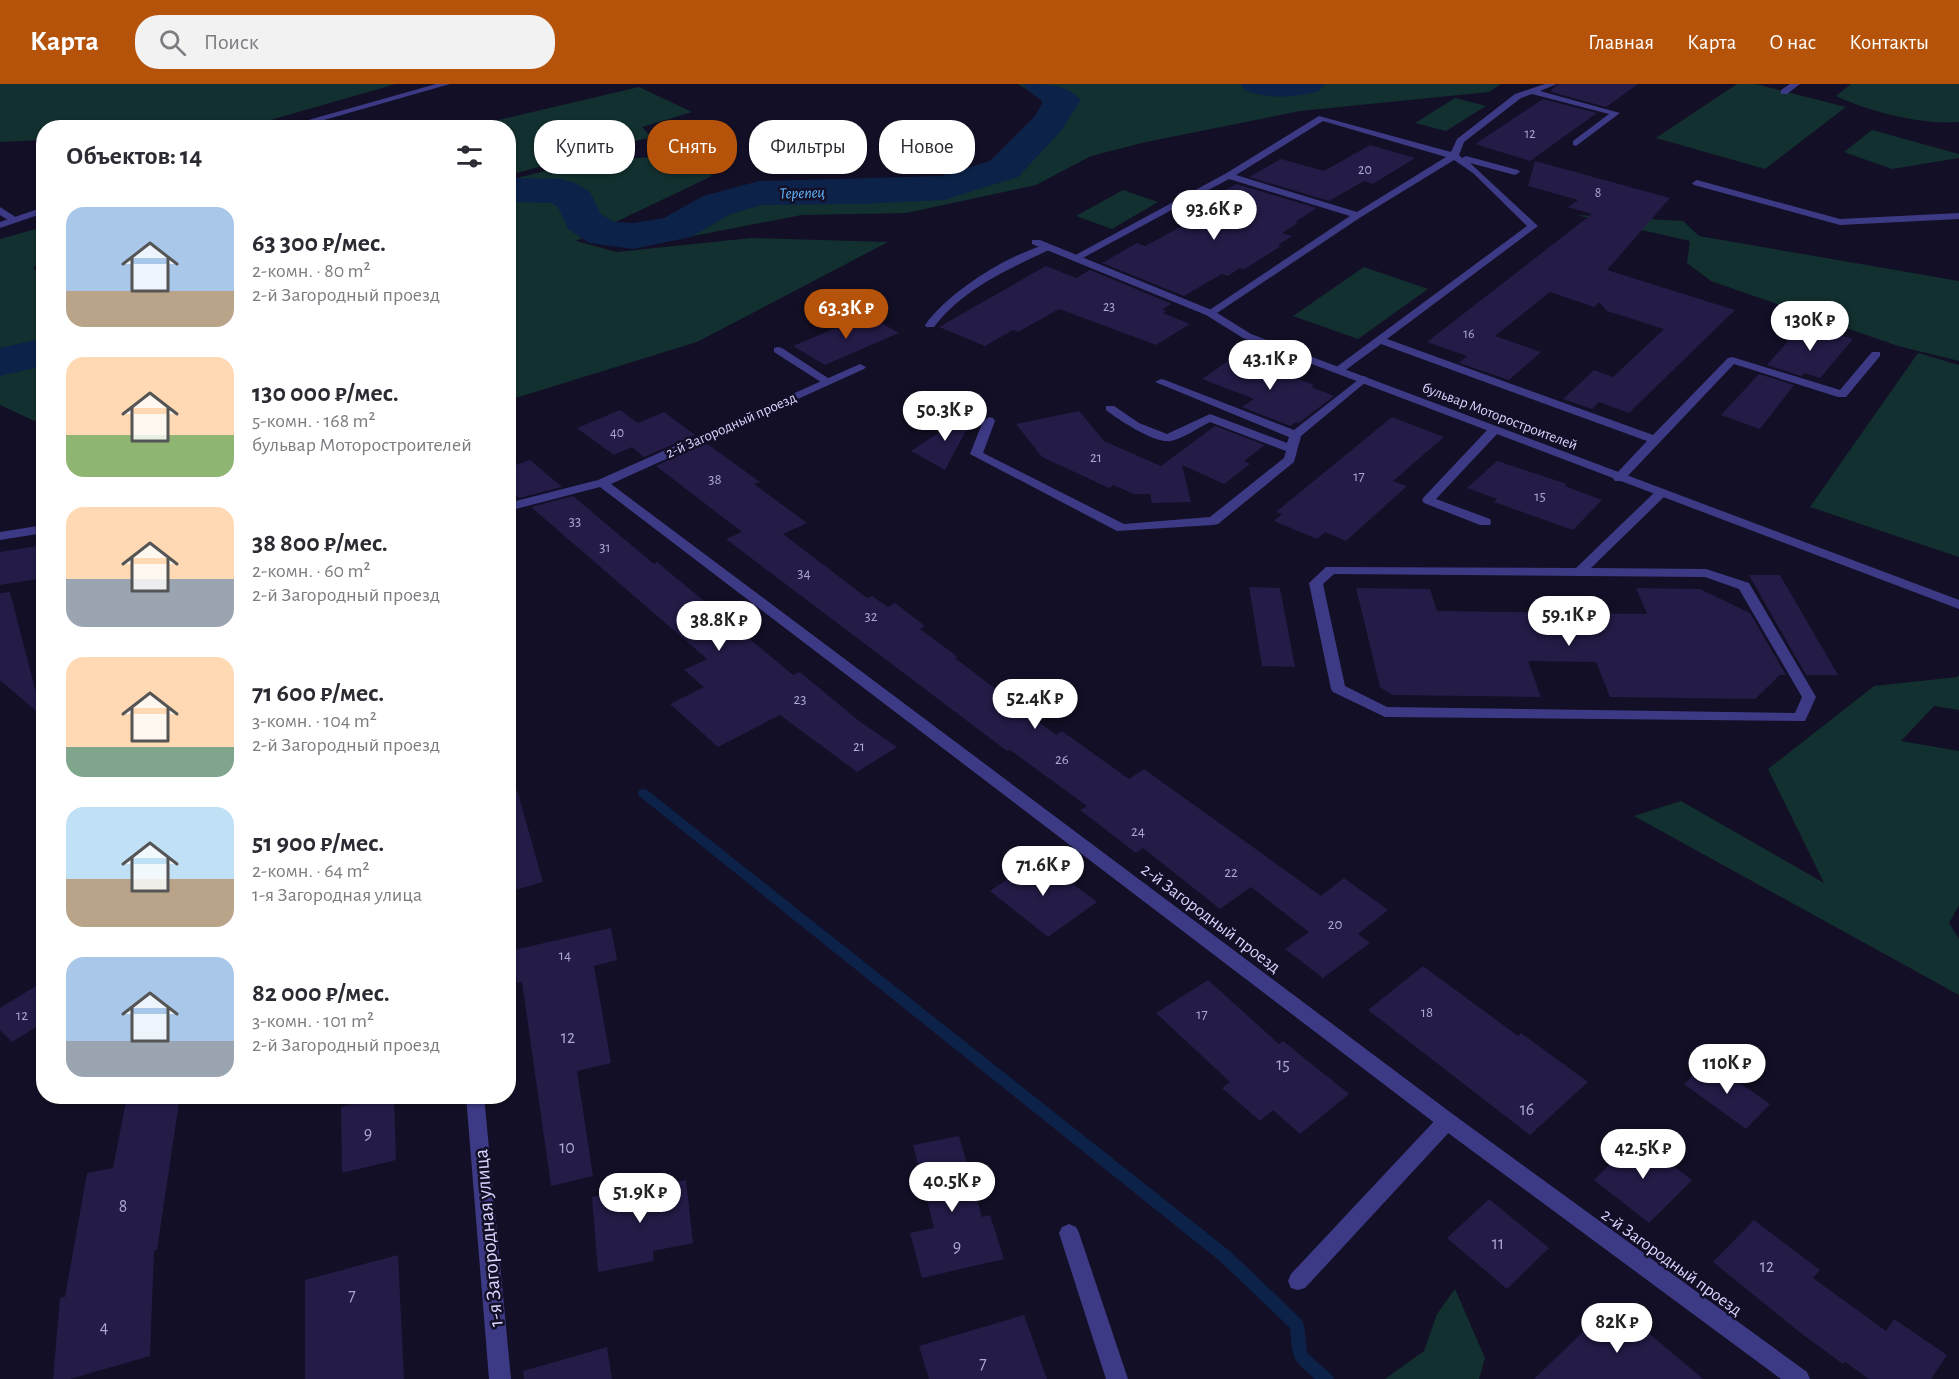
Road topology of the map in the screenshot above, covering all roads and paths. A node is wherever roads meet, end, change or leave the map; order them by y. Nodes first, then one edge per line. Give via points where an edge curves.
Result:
1 (446, 84) edge
2 (1554, 84) edge
3 (1796, 84) edge
4 (1533, 92) junction
5 (1784, 92) dead end
6 (313, 120) edge
7 (1576, 143) dead end
8 (1454, 156) junction
9 (1515, 172) dead end
10 (1228, 176) junction
11 (1697, 183) dead end
12 (0, 210) edge
13 (36, 213) edge
14 (1358, 215) junction
15 (1959, 216) edge
16 (14, 220) junction
17 (0, 225) edge
18 (1075, 258) junction
19 (1210, 313) junction
20 (930, 325) dead end
21 (1379, 340) junction
22 (778, 350) dead end
23 (1876, 354) dead end
24 (860, 367) dead end
25 (1339, 370) junction
26 (1363, 379) junction
27 (828, 382) junction
28 (1161, 382) dead end
29 (1110, 408) dead end
30 (989, 421) dead end
31 (1494, 430) junction
32 (1295, 435) junction
33 (1655, 440) junction
34 (1292, 449) junction
35 (1619, 477) junction
36 (602, 483) junction
37 (1660, 493) junction
38 (516, 505) edge
39 (1485, 522) dead end
40 (36, 530) edge
41 (0, 536) edge
42 (1579, 572) junction
43 (1959, 605) edge
44 (476, 1104) edge
45 (1447, 1121) junction
46 (1069, 1233) dead end
47 (1298, 1281) dead end
48 (501, 1379) edge
49 (1117, 1379) edge
50 (1799, 1379) edge

1 - 6 street
2 - 4 street
3 - 5 street
4 - 7 street via 1616,113
4 - 8 street via 1518,96 1460,141
8 - 9 street
8 - 10 street via 1322,118
8 - 14 street
8 - 21 street via 1476,171 1533,226
10 - 14 street
10 - 18 street
11 - 15 street via 1840,222
12 - 16 street
13 - 16 street
14 - 19 street
16 - 17 street
18 - 19 street, бульвар Моторостроителей
18 - 20 street, бульвар Моторостроителей via 1041,244 942,307
19 - 25 street, бульвар Моторостроителей via 1247,336
21 - 25 street
21 - 33 street
22 - 27 street
23 - 33 street via 1842,395 1732,360
24 - 27 street, 2-й Загородный проезд
25 - 26 street, бульвар Моторостроителей
26 - 31 street, бульвар Моторостроителей
26 - 32 street
27 - 36 street, 2-й Загородный проезд
28 - 32 street
29 - 34 street via 1136,426 1168,438 1210,418
30 - 34 street via 976,453 1122,528 1213,521 1290,459
31 - 35 street, бульвар Моторостроителей
31 - 39 street via 1428,500
32 - 34 street
33 - 35 street
35 - 37 street, бульвар Моторостроителей
36 - 38 street, 2-й Загородный проезд
36 - 45 street, 2-й Загородный проезд
37 - 42 street
37 - 43 street, бульвар Моторостроителей
40 - 41 street
42 - 42 street via 1331,570 1316,583 1338,690 1385,712 1800,718 1809,697 1744,586 1706,573
44 - 48 street, 1-я Загородная улица
45 - 47 street
45 - 50 street, 2-й Загородный проезд
46 - 49 street

